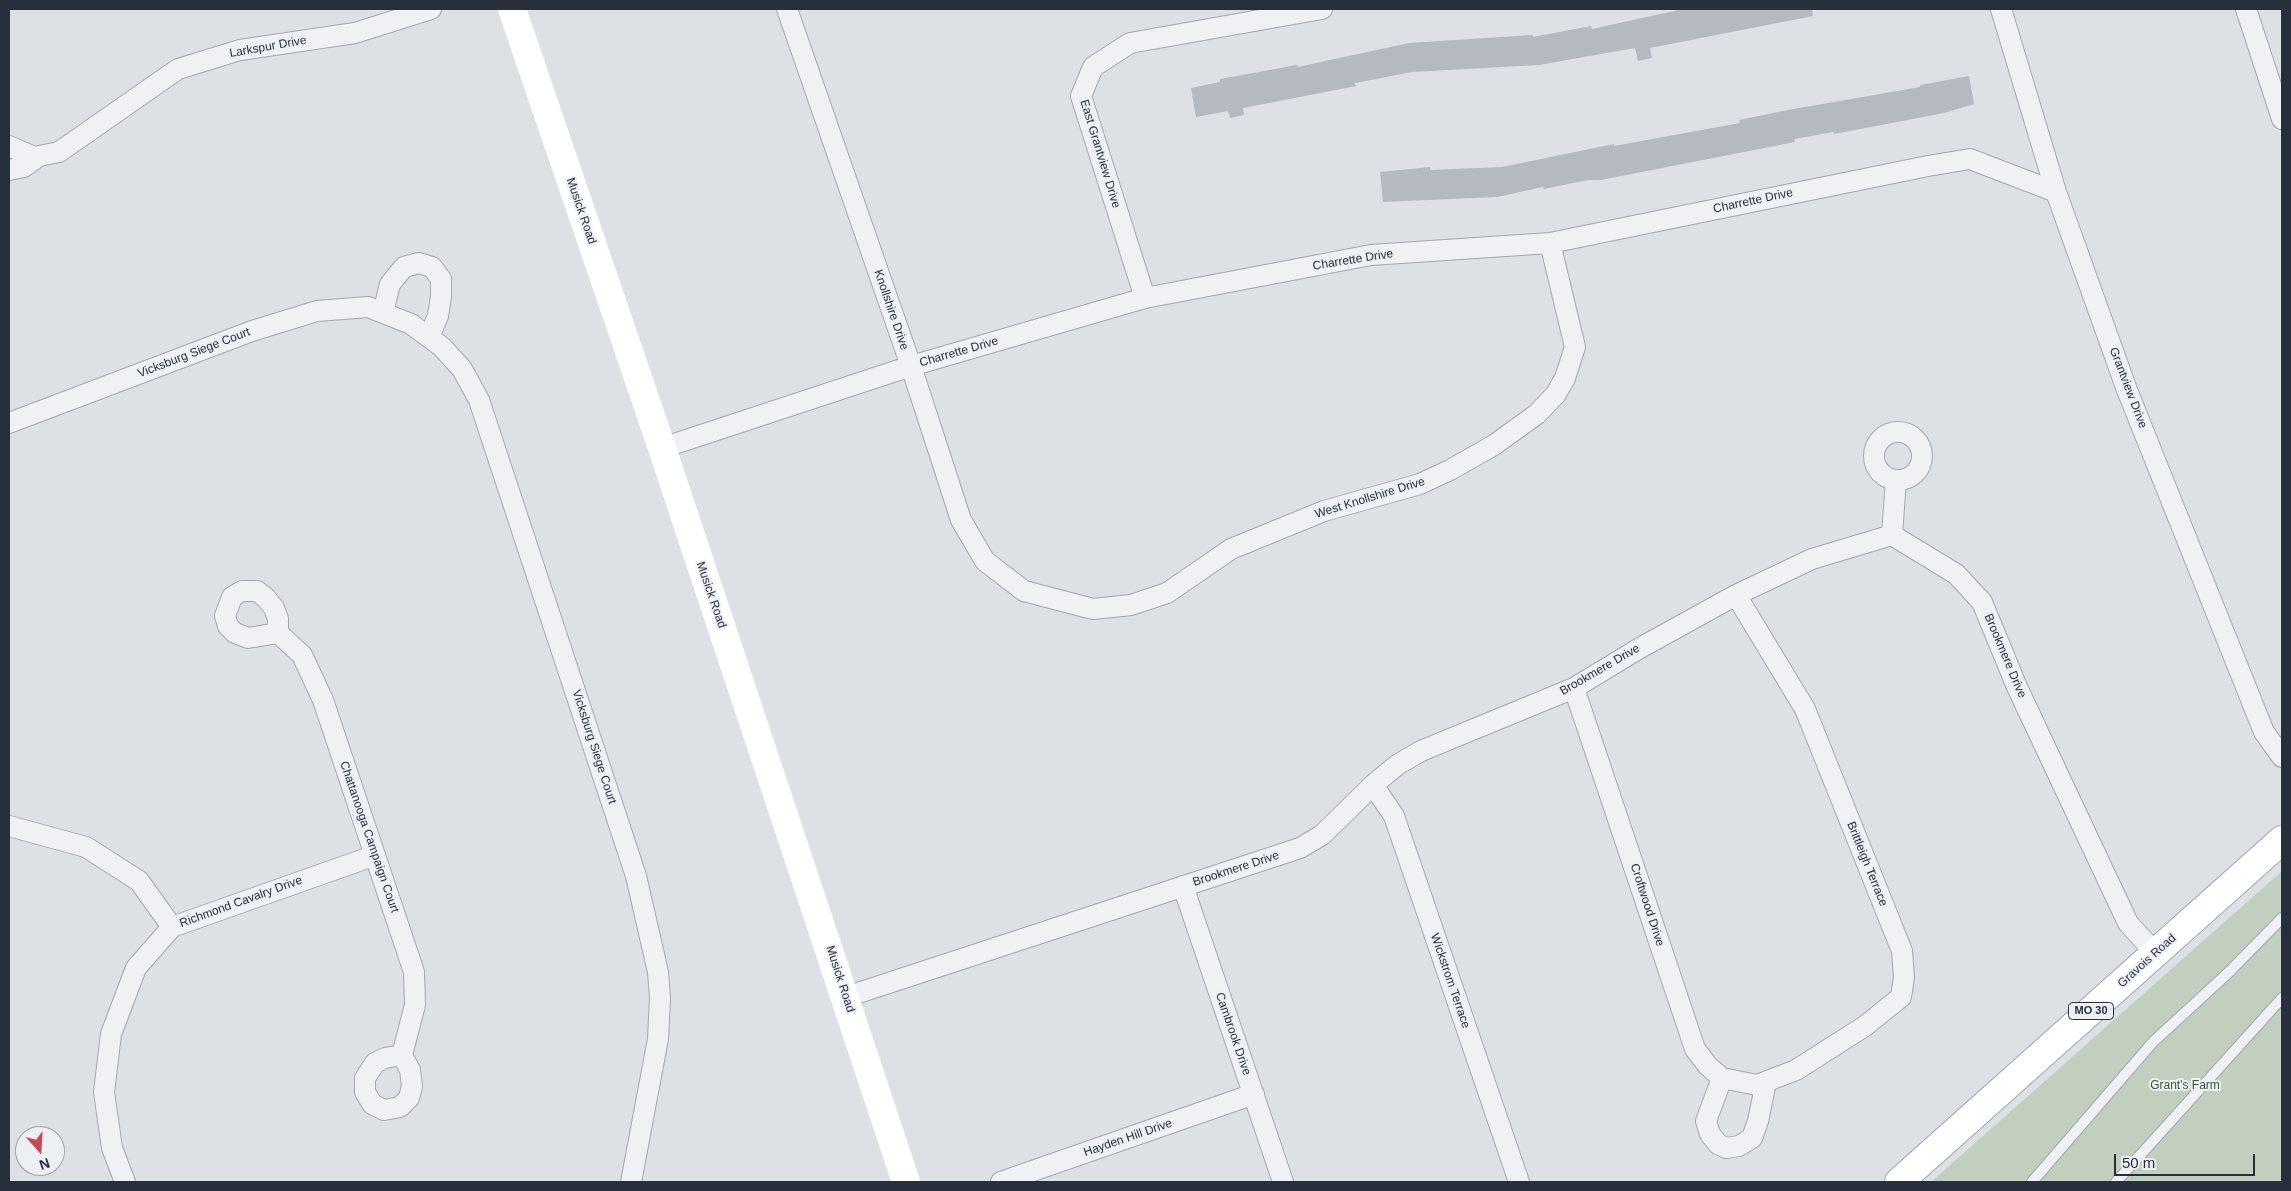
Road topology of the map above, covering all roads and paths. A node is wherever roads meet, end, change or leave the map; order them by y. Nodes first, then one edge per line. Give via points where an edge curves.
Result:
1 (431, 9) edge
2 (512, 9) edge
3 (788, 9) edge
4 (1322, 9) edge
5 (2001, 9) edge
6 (2246, 9) edge
7 (2282, 119) edge
8 (9, 146) edge
9 (39, 156) junction
10 (9, 170) edge
11 (2056, 192) junction
12 (1550, 243) junction
13 (1145, 298) junction
14 (383, 313) junction
15 (429, 337) junction
16 (911, 366) junction
17 (9, 423) edge
18 (662, 448) junction
19 (1896, 480) dead end
20 (1892, 535) junction
21 (1024, 591) joint
22 (1736, 595) junction
23 (278, 633) dead end
24 (1574, 688) junction
25 (2282, 757) edge
26 (1373, 785) junction
27 (9, 826) edge
28 (2282, 840) edge
29 (374, 856) junction
30 (1183, 886) junction
31 (2282, 918) edge
32 (172, 927) junction
33 (2156, 954) junction
34 (846, 998) junction
35 (2282, 998) edge
36 (402, 1055) dead end
37 (1722, 1078) junction
38 (1762, 1084) junction
39 (1254, 1094) junction
40 (125, 1182) edge
41 (630, 1182) edge
42 (906, 1182) edge
43 (1001, 1182) edge
44 (1283, 1182) edge
45 (1518, 1182) edge
46 (1899, 1182) edge
47 (2032, 1182) edge
48 (2116, 1182) edge

1 - 9 street, Larkspur Drive via 355,33 240,50 178,69 59,152
2 - 18 street, Musick Road
3 - 16 street, Knollshire Drive
4 - 13 street, East Grantview Drive via 1130,43 1093,67 1081,96
5 - 11 street, Grantview Drive
6 - 7 street
8 - 9 street via 34,157
9 - 10 street, Larkspur Drive via 24,168
11 - 12 street, Charrette Drive via 1970,160
11 - 25 street, Grantview Drive via 2128,390 2264,732
12 - 13 street, Charrette Drive via 1371,255
12 - 21 street, West Knollshire Drive via 1576,347 1556,394 1537,414 1494,445 1420,484 1324,511 1232,549 1167,593 1130,605 1092,609
13 - 16 street, Charrette Drive
14 - 15 street, Vicksburg Siege Court via 411,324
14 - 15 street via 390,284 404,268 418,263 432,267 441,279 441,296 438,316
14 - 17 street, Vicksburg Siege Court via 368,307 316,311 252,331
15 - 41 street, Vicksburg Siege Court via 462,369 479,400 636,876 658,972 660,998 658,1039
16 - 18 street, Charrette Drive
16 - 21 street, Knollshire Drive via 961,520 985,561
18 - 34 street, Musick Road
19 - 20 street
20 - 22 street, Brookmere Drive via 1812,559
20 - 33 street, Brookmere Drive via 1956,574 1982,602 2017,687 2128,923
22 - 24 street, Brookmere Drive
22 - 38 street, Brittleigh Terrace via 1805,709 1902,951 1904,977 1900,997 1865,1026 1796,1070
23 - 29 street, Chattanooga Campaign Court via 302,655 323,700
24 - 26 street, Brookmere Drive via 1421,751
24 - 37 street, Croftwood Drive via 1695,1049
26 - 30 street, Brookmere Drive via 1322,835 1300,848
26 - 45 street, Wickstrom Terrace via 1394,816
27 - 32 street via 86,846 139,881
28 - 33 street, Gravois Road / MO 30
29 - 32 street, Richmond Cavalry Drive
29 - 36 street, Chattanooga Campaign Court via 414,972 415,1005
30 - 34 street, Brookmere Drive
30 - 39 street, Cambrook Drive
31 - 47 lane via 2153,1042
32 - 40 street, Richmond Cavalry Drive via 136,968 111,1034 104,1092 112,1148
33 - 46 street, Gravois Road / MO 30
34 - 42 street, Musick Road
35 - 48 lane
37 - 38 street
37 - 38 street via 1706,1121 1710,1134 1726,1148 1739,1146 1752,1138 1758,1121
39 - 43 street, Hayden Hill Drive
39 - 44 street, Cambrook Drive

